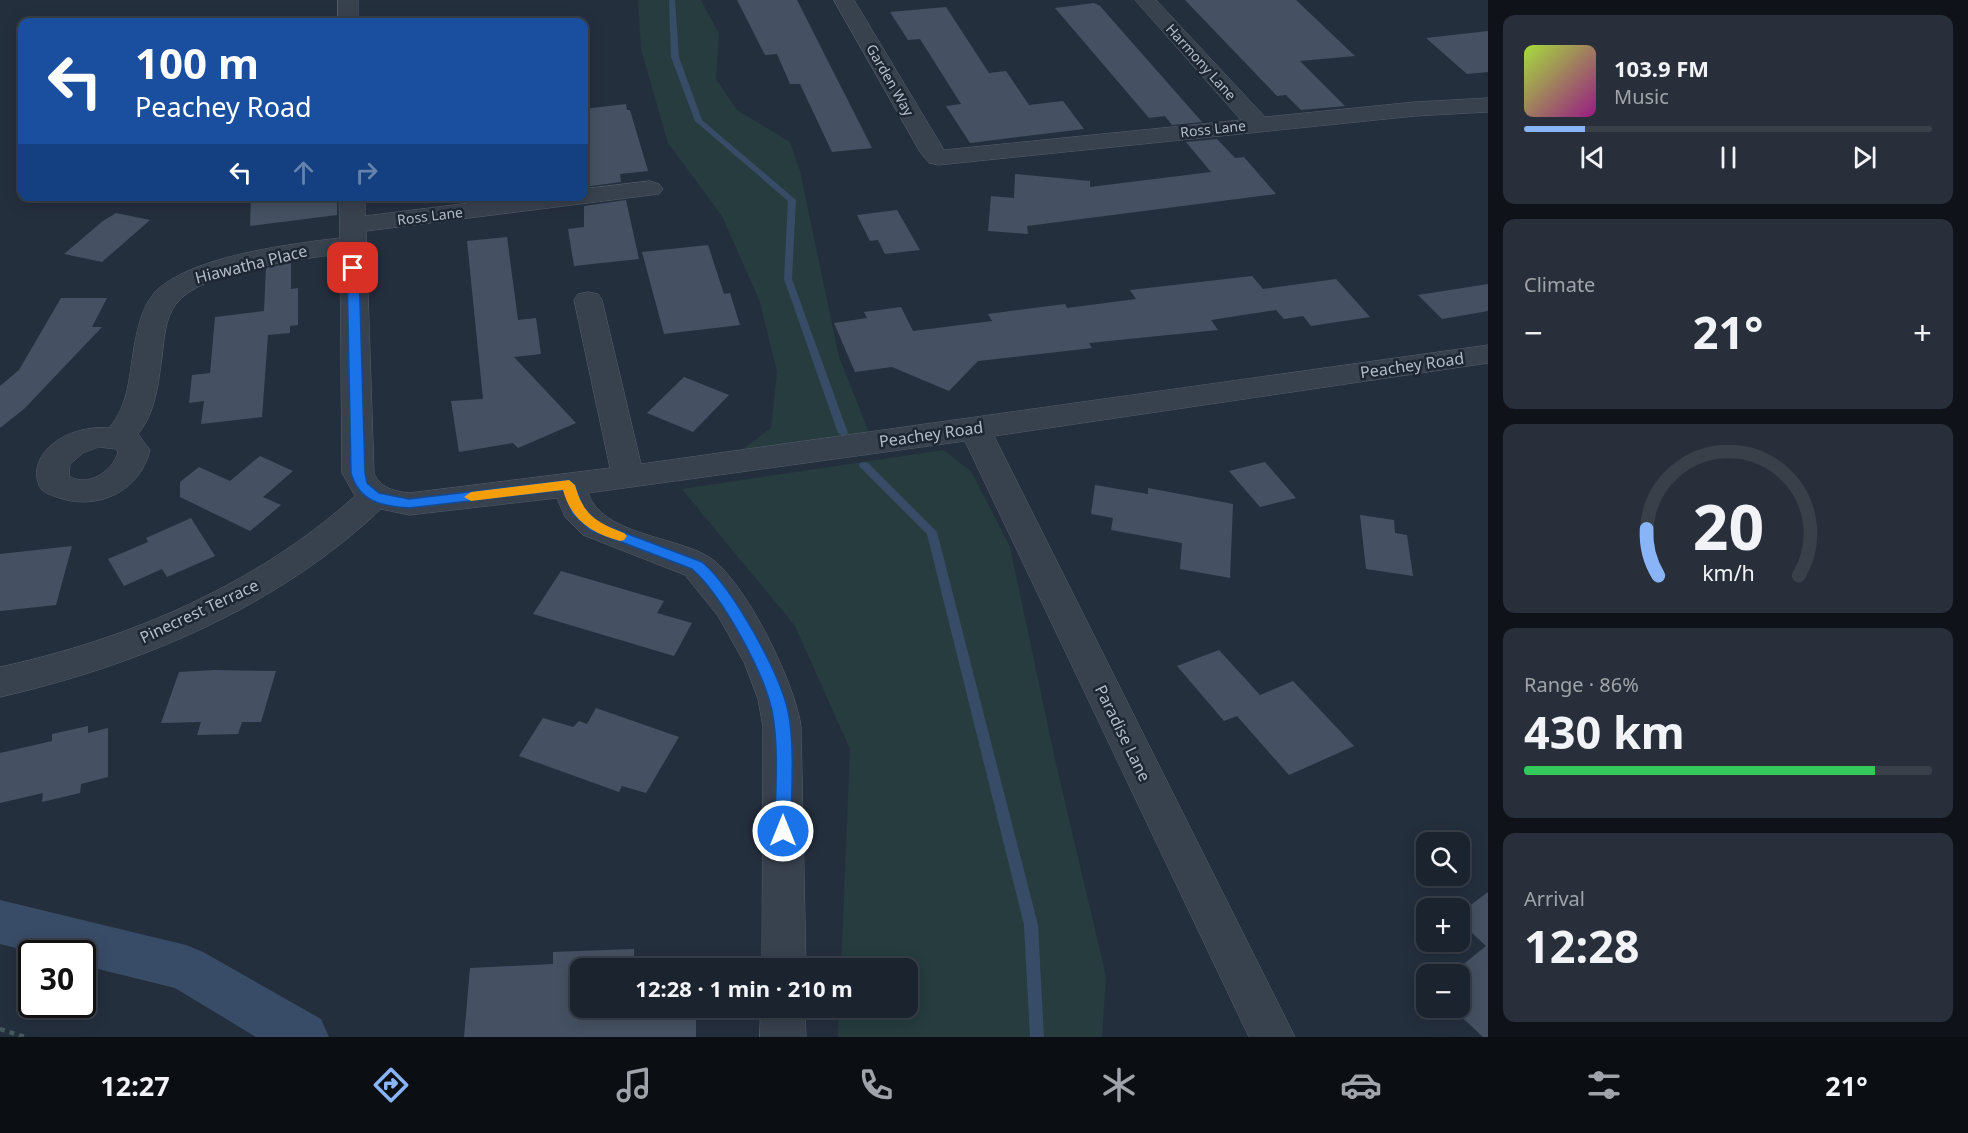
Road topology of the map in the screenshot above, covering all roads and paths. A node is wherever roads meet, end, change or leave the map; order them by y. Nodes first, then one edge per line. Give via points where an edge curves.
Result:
1 (348, 0) edge
2 (844, 0) edge
3 (1145, 0) edge
4 (348, 18) edge
5 (1488, 105) edge
6 (1258, 124) junction
7 (938, 158) joint
8 (650, 189) dead end
9 (588, 199) edge
10 (352, 201) edge
11 (573, 201) edge
12 (353, 235) junction
13 (588, 300) dead end
14 (1488, 354) edge
15 (975, 429) junction
16 (117, 438) dead end
17 (628, 476) junction
18 (569, 485) junction
19 (375, 496) junction
20 (0, 682) edge
21 (784, 958) edge
22 (783, 1018) edge
23 (0, 1029) edge
24 (25, 1037) edge
25 (783, 1037) edge
26 (1272, 1037) edge

1 - 4 street
2 - 7 street, Garden Way
3 - 6 street, Harmony Lane
5 - 6 street, Ross Lane
6 - 7 street, Ross Lane
8 - 9 street, Ross Lane
10 - 12 street
11 - 12 street, Ross Lane
12 - 16 street, Hiawatha Place via 202,274 170,291 154,319 138,408
12 - 19 street via 358,473 361,485
13 - 17 street
14 - 15 street, Peachey Road
15 - 17 street, Peachey Road
15 - 26 street, Paradise Lane
17 - 18 street, Peachey Road
18 - 19 street, Peachey Road via 409,504
18 - 21 street via 577,509 595,527 697,566 708,575 740,622 775,690 783,739
19 - 20 street, Pinecrest Terrace via 354,518 316,546 220,604 130,644
22 - 25 street
23 - 24 path

